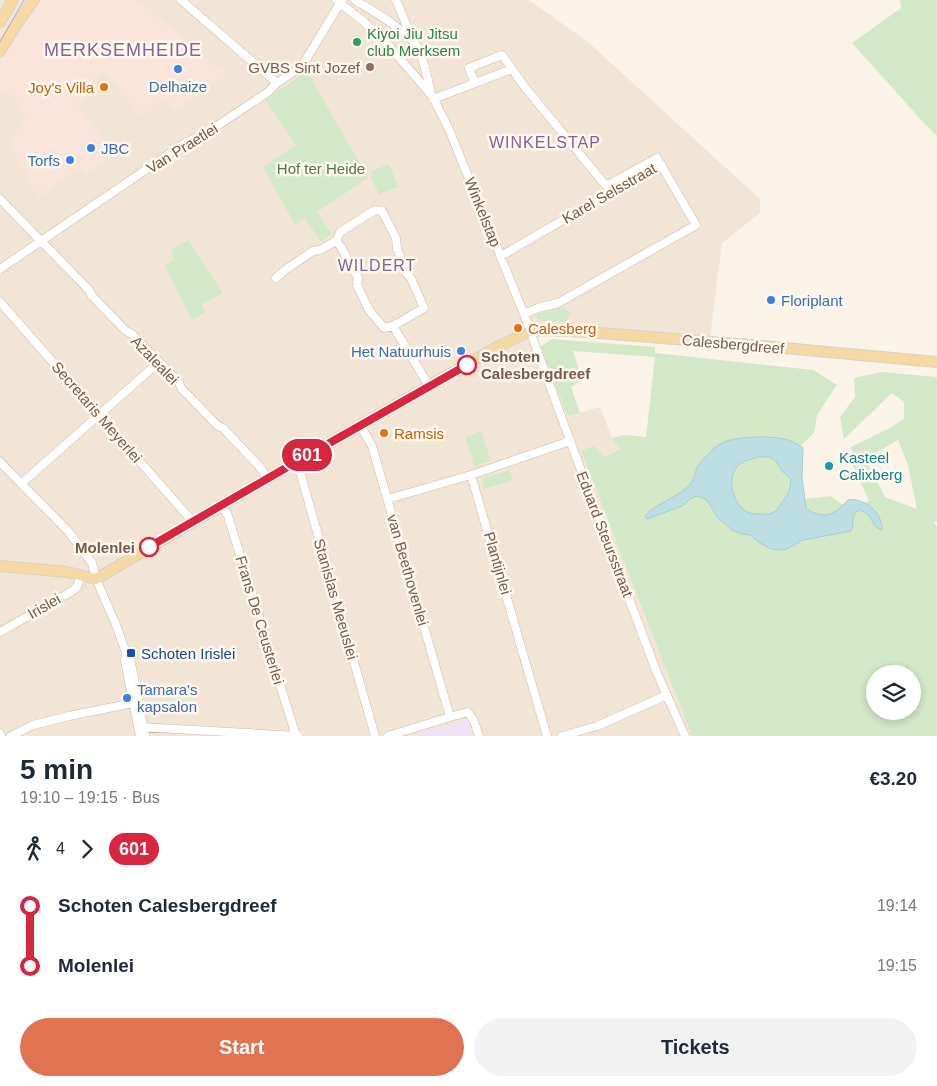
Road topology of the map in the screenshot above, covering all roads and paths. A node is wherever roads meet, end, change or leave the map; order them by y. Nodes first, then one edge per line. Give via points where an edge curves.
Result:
1 (13, 0) edge
2 (34, 0) edge
3 (181, 0) edge
4 (355, 0) edge
5 (396, 0) edge
6 (340, 1) edge
7 (0, 22) edge
8 (408, 26) dead end
9 (0, 51) edge
10 (512, 69) junction
11 (277, 83) junction
12 (475, 83) junction
13 (432, 97) junction
14 (608, 189) junction
15 (0, 199) edge
16 (42, 241) junction
17 (336, 241) junction
18 (501, 256) junction
19 (0, 269) edge
20 (276, 278) dead end
21 (0, 302) edge
22 (524, 314) junction
23 (393, 326) junction
24 (530, 330) junction
25 (159, 362) junction
26 (937, 362) edge
27 (429, 386) junction
28 (99, 414) junction
29 (360, 425) junction
30 (570, 441) junction
31 (0, 462) edge
32 (296, 462) junction
33 (471, 475) junction
34 (268, 478) junction
35 (22, 483) junction
36 (388, 499) junction
37 (222, 505) junction
38 (193, 522) junction
39 (0, 566) edge
40 (80, 575) junction
41 (96, 578) junction
42 (0, 632) edge
43 (667, 695) junction
44 (136, 703) junction
45 (450, 717) junction
46 (140, 730) edge
47 (11, 736) edge
48 (145, 736) edge
49 (298, 736) edge
50 (374, 736) edge
51 (388, 736) edge
52 (478, 736) edge
53 (547, 736) edge
54 (562, 736) edge
55 (684, 736) edge

1 - 7 main road
2 - 9 main road
3 - 11 street
4 - 13 street, Winkelstap via 414,43
5 - 8 street
6 - 11 street, Van Praetlei via 302,66
6 - 13 street, Winkelstap via 390,47
10 - 12 street
10 - 12 street via 502,55 469,68
10 - 14 street
11 - 16 street, Van Praetlei
12 - 13 street
13 - 18 street, Winkelstap via 448,127
14 - 18 street, Karel Selsstraat
14 - 22 street, Karel Selsstraat via 662,165 696,225 558,303
15 - 16 street, Azalealei
16 - 19 street, Van Praetlei
16 - 25 street, Azalealei
17 - 20 street via 312,251
17 - 23 street via 358,278 357,285 369,310 384,328
17 - 23 street via 340,232 375,210 382,211 424,308
18 - 22 street, Winkelstap
21 - 28 street, Secretaris Meyerlei
22 - 24 street, Winkelstap
23 - 27 street
24 - 26 main road, Calesbergdreef
24 - 27 main road
24 - 30 street, Eduard Steursstraat
25 - 28 street
25 - 34 street, Azalealei
27 - 29 main road
28 - 35 street
28 - 38 street, Secretaris Meyerlei
29 - 32 main road
29 - 36 street, van Beethovenlei via 372,446
30 - 33 street
30 - 43 street, Eduard Steursstraat
31 - 35 street
32 - 34 main road
32 - 50 street, Stanislas Meeuslei
33 - 36 street
33 - 53 street, Plantijnlei
34 - 37 main road
35 - 41 street via 68,530 92,563
36 - 45 street, van Beethovenlei
37 - 38 main road
37 - 49 street, Frans De Ceusterlei
38 - 41 main road
39 - 40 main road
40 - 41 main road
40 - 42 street, Irislei via 74,590
41 - 44 street via 130,658
43 - 54 street via 597,726
43 - 55 street, Eduard Steursstraat
44 - 46 street
44 - 47 street via 34,725
45 - 51 street
45 - 52 street via 468,712
46 - 48 street
46 - 49 street

